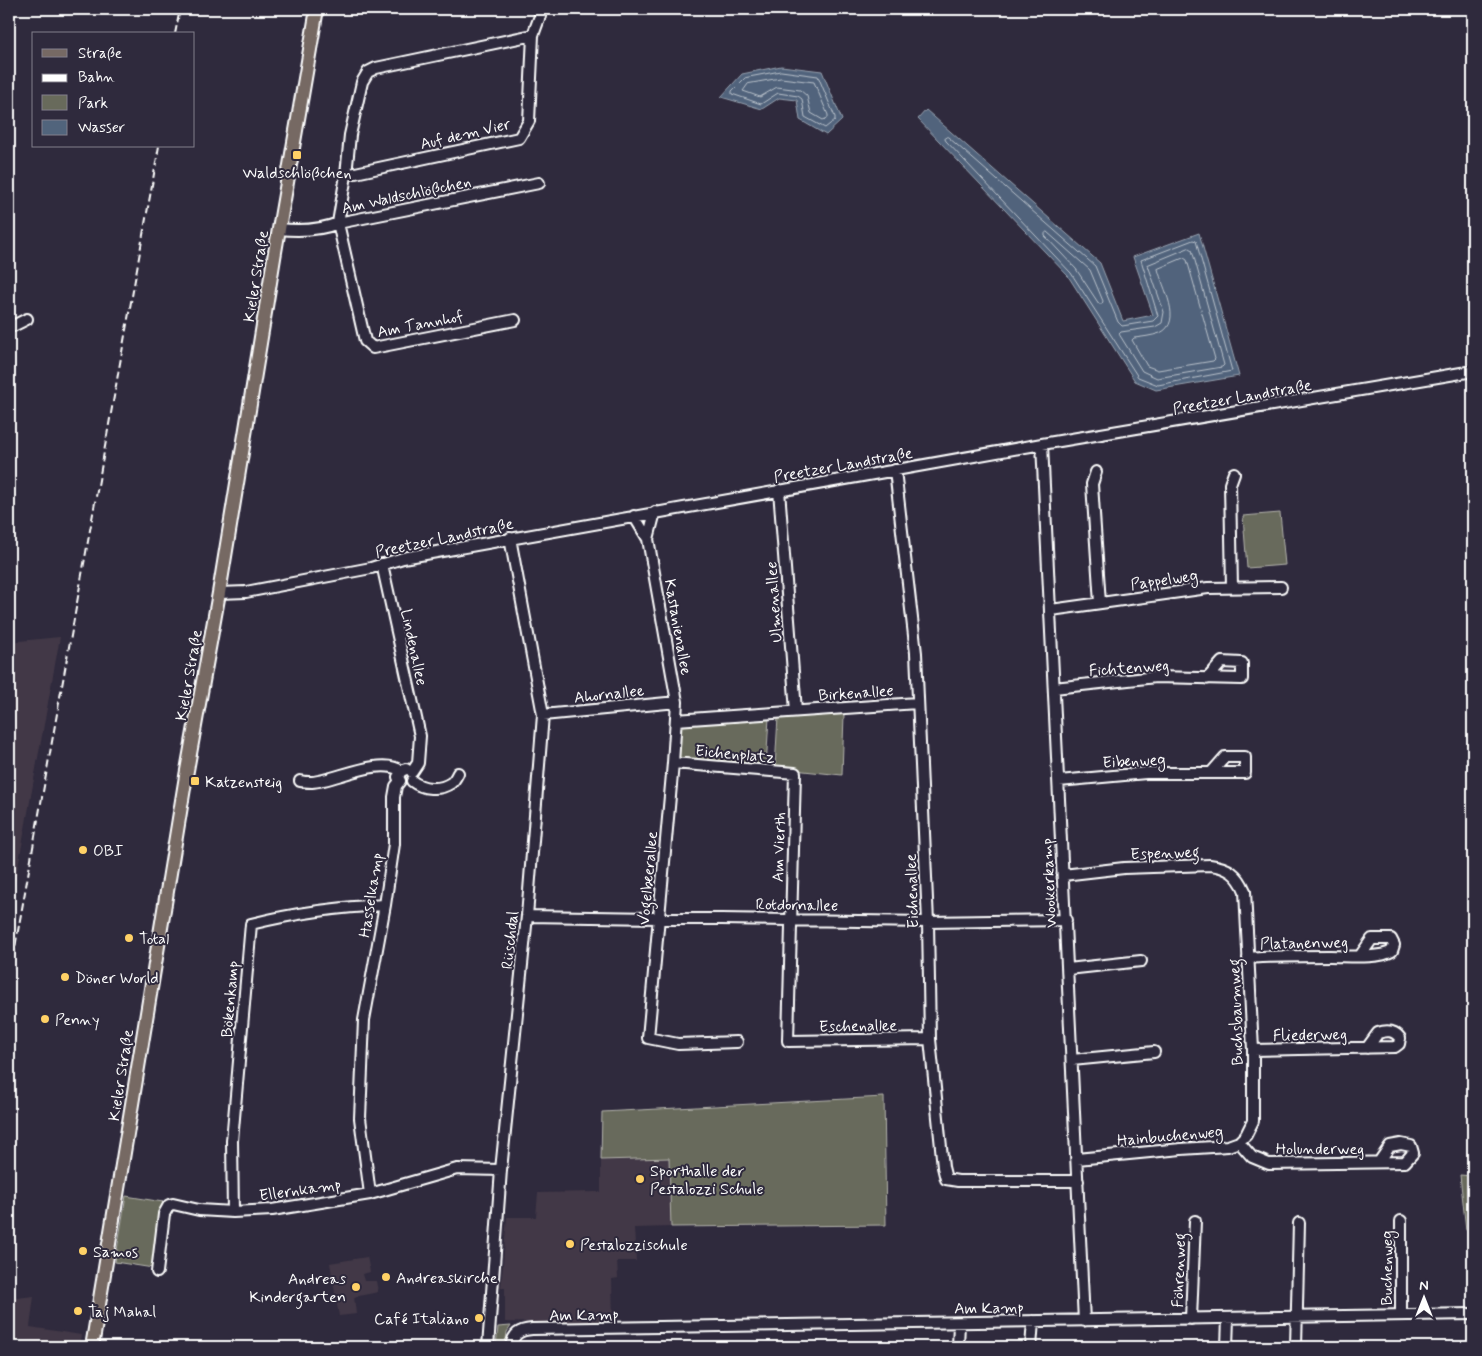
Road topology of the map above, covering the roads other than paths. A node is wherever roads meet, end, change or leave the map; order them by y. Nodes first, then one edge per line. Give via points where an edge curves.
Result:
1 (317, 9) edge
2 (540, 9) edge
3 (533, 35) junction
4 (346, 175) junction
5 (539, 183) dead end
6 (338, 223) junction
7 (279, 229) junction
8 (28, 318) dead end
9 (515, 320) dead end
10 (9, 327) edge
11 (1473, 371) edge
12 (1042, 444) junction
13 (895, 470) junction
14 (1096, 472) dead end
15 (1234, 473) dead end
16 (779, 490) junction
17 (655, 512) junction
18 (634, 516) junction
19 (510, 538) junction
20 (648, 539) junction
21 (382, 564) junction
22 (1232, 587) junction
23 (1280, 587) dead end
24 (219, 593) junction
25 (1100, 603) junction
26 (1051, 610) junction
27 (1207, 679) dead end
28 (1054, 688) junction
29 (677, 702) junction
30 (917, 703) junction
31 (796, 711) junction
32 (543, 715) junction
33 (676, 720) junction
34 (673, 763) junction
35 (1211, 773) dead end
36 (458, 774) dead end
37 (795, 774) joint
38 (400, 776) junction
39 (412, 777) junction
40 (300, 781) dead end
41 (1059, 781) junction
42 (1062, 875) junction
43 (1246, 902) joint
44 (385, 905) junction
45 (527, 916) junction
46 (658, 917) junction
47 (791, 919) junction
48 (1066, 920) junction
49 (928, 922) junction
50 (1360, 956) dead end
51 (1248, 958) junction
52 (1141, 961) dead end
53 (1068, 969) junction
54 (930, 1039) junction
55 (788, 1041) joint
56 (737, 1042) dead end
57 (1367, 1048) dead end
58 (1252, 1050) junction
59 (1154, 1052) dead end
60 (1072, 1060) junction
61 (1253, 1121) joint
62 (1239, 1142) junction
63 (1077, 1159) junction
64 (1378, 1162) dead end
65 (502, 1170) junction
66 (1078, 1182) junction
67 (370, 1194) junction
68 (233, 1212) junction
69 (1195, 1221) dead end
70 (1401, 1221) dead end
71 (1299, 1223) dead end
72 (157, 1272) dead end
73 (1473, 1314) edge
74 (1401, 1315) junction
75 (1298, 1317) junction
76 (1228, 1318) junction
77 (1192, 1319) junction
78 (1084, 1321) junction
79 (1033, 1322) junction
80 (959, 1323) junction
81 (511, 1345) edge
82 (92, 1347) edge
83 (488, 1347) edge
84 (958, 1347) edge
85 (1031, 1347) edge
86 (1227, 1347) edge
87 (1296, 1347) edge

1 - 7 main road, Kieler Straße
2 - 3 street, Auf dem Vier
3 - 4 street via 368,72 362,82 350,135
3 - 4 street, Auf dem Vier via 529,121 519,138
4 - 6 street
5 - 6 street, Am Waldschlößchen
6 - 7 street, Am Waldschlößchen via 309,230
6 - 9 street, Am Tannhof via 365,341 373,348
7 - 24 main road, Kieler Straße
8 - 10 street
11 - 12 street, Preetzer Landstraße
12 - 13 street, Preetzer Landstraße
12 - 26 street, Wookerkamp
13 - 16 street, Preetzer Landstraße
13 - 30 street, Eichenallee via 916,653
14 - 25 street via 1092,484
15 - 22 street via 1230,484
16 - 17 street, Preetzer Landstraße
16 - 31 street, Ulmenallee
17 - 18 street, Preetzer Landstraße
17 - 20 street, Kastanienallee
18 - 19 street, Preetzer Landstraße
18 - 20 street, Kastanienallee
19 - 21 street, Preetzer Landstraße
19 - 32 street, Rüschdal
20 - 29 street, Kastanienallee
21 - 24 street, Preetzer Landstraße via 246,592
21 - 39 street, Lindenallee via 420,736 418,763
22 - 23 street, Pappelweg
22 - 25 street, Pappelweg
24 - 82 main road, Kieler Straße
25 - 26 street, Pappelweg
26 - 28 street, Wookerkamp
27 - 28 street, Fichtenweg via 1156,678
28 - 41 street, Wookerkamp
29 - 32 street, Ahornallee
29 - 33 street, Kastanienallee
30 - 31 street, Birkenallee
30 - 49 street, Eichenallee
31 - 33 street, Eichenplatz
32 - 45 street, Rüschdal
33 - 34 street, Vogelbeerallee
34 - 37 street, Eichenplatz
34 - 46 street, Vogelbeerallee
35 - 41 street, Eibenweg via 1146,773
36 - 39 street via 453,783 430,788 420,787
37 - 47 street, Am Vierth
38 - 39 street via 406,769
38 - 40 street via 392,767 354,771 313,782
38 - 44 street, Hasselkamp via 394,797 394,844
41 - 42 street, Wookerkamp
42 - 43 street, Espenweg via 1124,868 1222,867 1230,870 1241,882
42 - 48 street, Wookerkamp
43 - 51 street, Buchsbaumweg
44 - 67 street, Hasselkamp via 364,1020 360,1118
44 - 68 street, Bökenkamp via 342,907 251,924 232,1140
45 - 46 street, Rotdornallee
45 - 65 street, Rüschdal
46 - 47 street, Rotdornallee
46 - 56 street, Vogelbeerallee via 648,1038 678,1044
47 - 49 street, Rotdornallee
47 - 55 street, Am Vierth
48 - 49 street, Rotdornallee
48 - 53 street, Wookerkamp
49 - 54 street, Eichenallee
50 - 51 street, Platanenweg
51 - 58 street, Buchsbaumweg
52 - 53 street
53 - 60 street, Wookerkamp
54 - 55 street, Eschenallee
54 - 66 street, Eichenallee via 946,1179
57 - 58 street, Fliederweg
58 - 61 street, Buchsbaumweg
59 - 60 street
60 - 63 street, Wookerkamp
61 - 62 street, Hainbuchenweg
62 - 63 street, Hainbuchenweg via 1228,1146
62 - 64 street, Holunderweg via 1252,1157 1269,1164
63 - 66 street, Wookerkamp
65 - 67 street, Ellernkamp via 458,1169
65 - 83 street, Rüschdal
66 - 78 street, Wookerkamp
67 - 68 street, Ellernkamp via 272,1210
68 - 72 street, Ellernkamp via 168,1205
69 - 77 street, Föhrenweg
70 - 74 street, Buchenweg
71 - 75 street
73 - 74 street, Am Kamp
74 - 75 street, Am Kamp
75 - 76 street, Am Kamp
75 - 87 street
76 - 77 street, Am Kamp
76 - 86 street
77 - 78 street, Am Kamp
78 - 79 street, Am Kamp
79 - 80 street, Am Kamp
79 - 85 street
80 - 81 street, Am Kamp via 532,1329 519,1332
80 - 84 street

